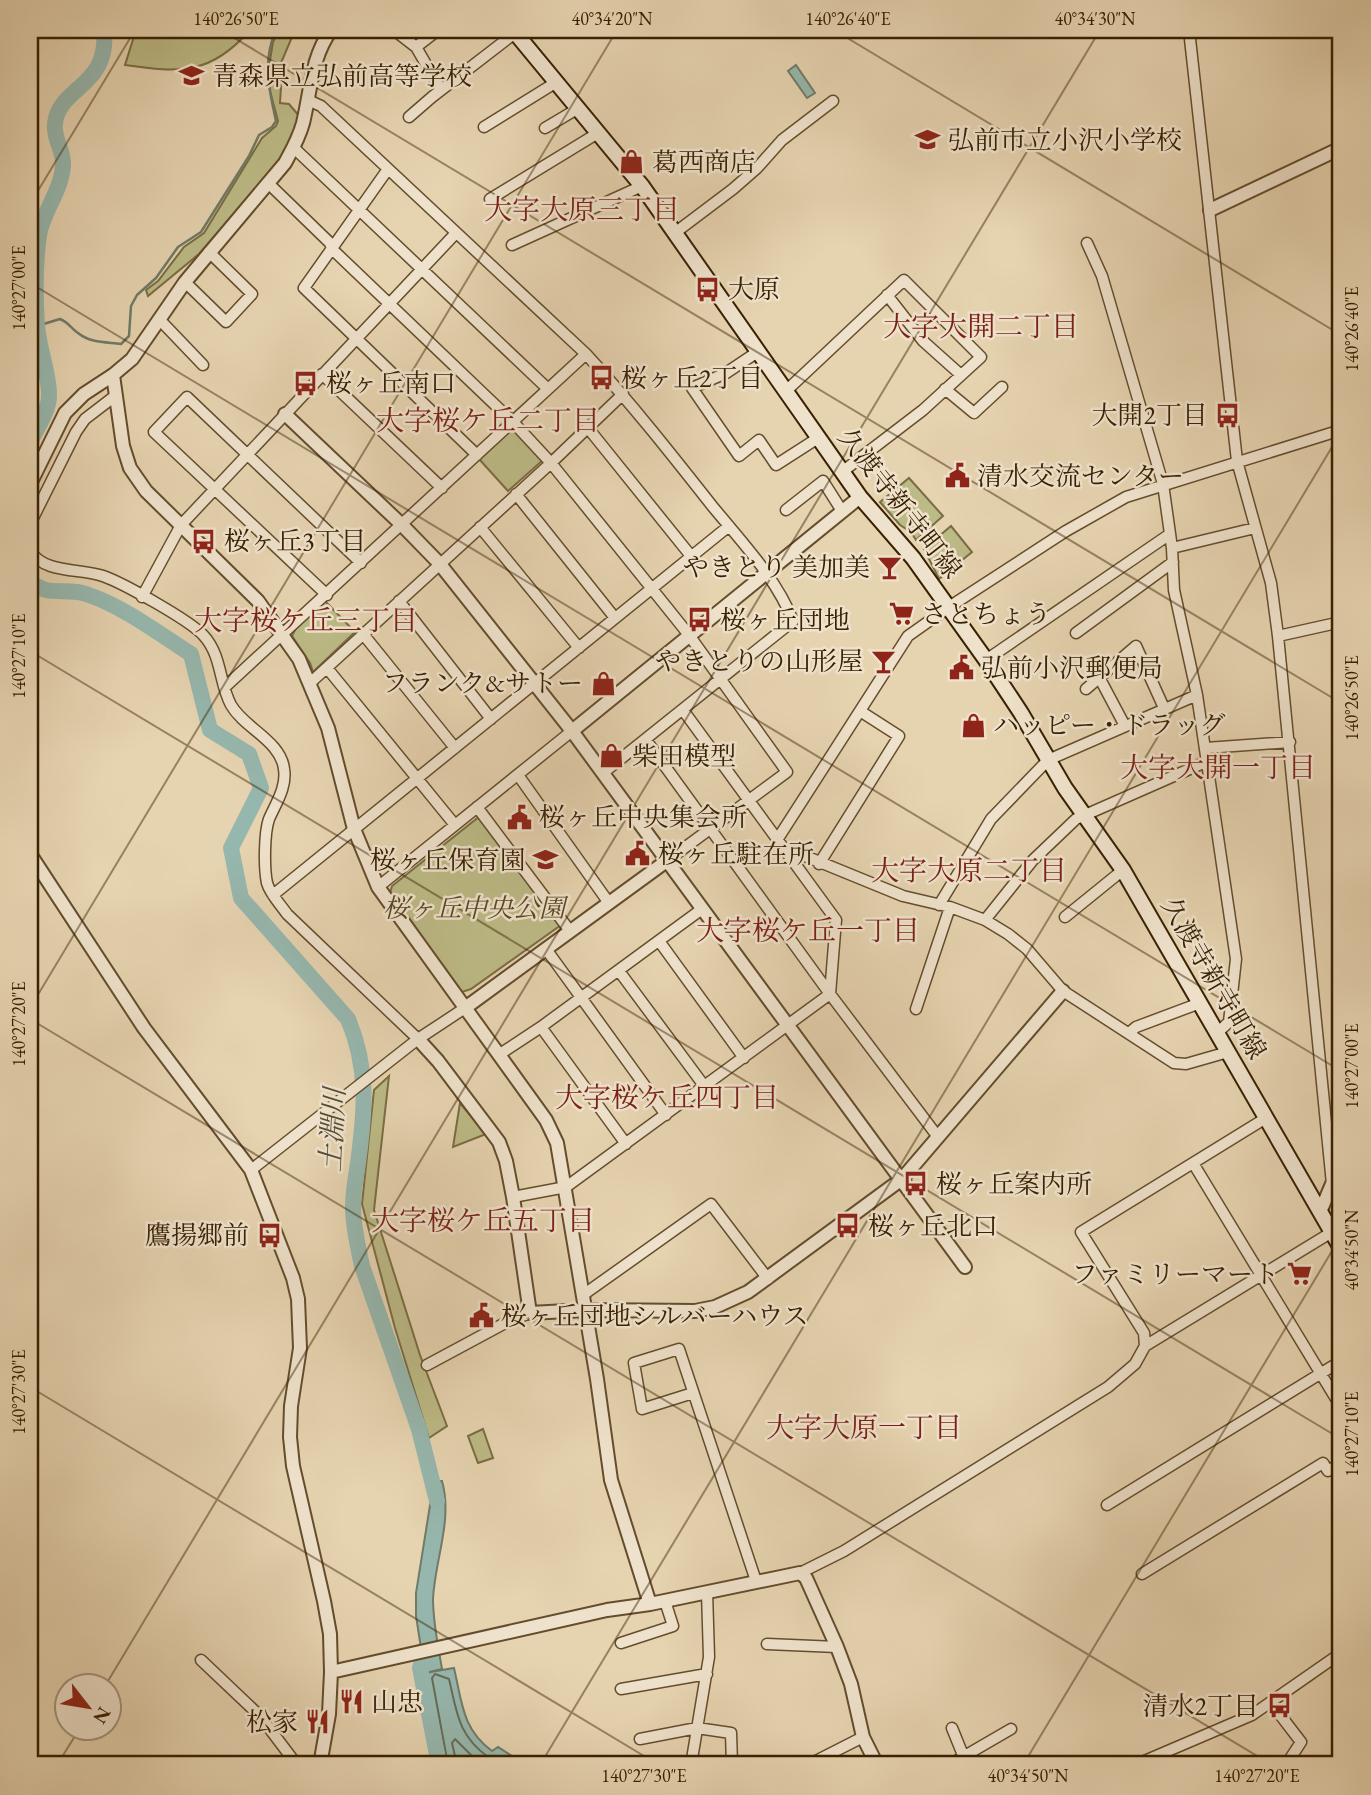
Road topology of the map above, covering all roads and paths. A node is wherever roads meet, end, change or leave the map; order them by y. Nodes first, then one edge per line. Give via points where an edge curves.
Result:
1 (331, 30) edge
2 (394, 30) edge
3 (438, 30) edge
4 (1189, 30) edge
5 (514, 31) edge
6 (416, 47) junction
7 (555, 83) junction
8 (442, 90) junction
9 (308, 100) junction
10 (833, 101) dead end
11 (577, 109) junction
12 (409, 117) dead end
13 (484, 127) dead end
14 (545, 128) dead end
15 (598, 133) junction
16 (294, 148) junction
17 (1341, 148) edge
18 (388, 169) junction
19 (268, 183) junction
20 (642, 187) junction
21 (490, 200) dead end
22 (361, 210) junction
23 (1210, 210) junction
24 (676, 232) junction
25 (456, 233) junction
26 (1087, 243) dead end
27 (512, 245) dead end
28 (332, 249) junction
29 (209, 252) junction
30 (421, 268) junction
31 (185, 282) junction
32 (887, 295) junction
33 (387, 304) junction
34 (159, 319) junction
35 (355, 338) junction
36 (759, 351) junction
37 (586, 355) junction
38 (203, 365) dead end
39 (322, 374) junction
40 (113, 375) junction
41 (961, 375) junction
42 (1003, 387) dead end
43 (548, 389) junction
44 (945, 390) junction
45 (786, 391) junction
46 (623, 394) junction
47 (115, 396) junction
48 (285, 414) junction
49 (513, 422) junction
50 (588, 428) junction
51 (1341, 430) edge
52 (818, 438) junction
53 (247, 454) junction
54 (477, 455) junction
55 (1237, 461) junction
56 (551, 463) junction
57 (842, 472) junction
58 (30, 484) edge
59 (1163, 484) junction
60 (442, 488) junction
61 (214, 490) junction
62 (516, 494) junction
63 (860, 496) junction
64 (786, 510) dead end
65 (842, 511) junction
66 (30, 524) edge
67 (181, 525) junction
68 (402, 525) junction
69 (729, 526) junction
70 (480, 527) junction
71 (1255, 528) junction
72 (1170, 534) junction
73 (1172, 548) junction
74 (30, 551) edge
75 (691, 556) junction
76 (1173, 562) junction
77 (361, 563) junction
78 (439, 563) junction
79 (765, 573) junction
80 (652, 588) junction
81 (327, 595) junction
82 (142, 597) junction
83 (399, 601) junction
84 (949, 607) junction
85 (615, 618) junction
86 (1341, 622) edge
87 (1076, 633) dead end
88 (363, 634) junction
89 (283, 635) junction
90 (689, 635) junction
91 (1278, 636) junction
92 (579, 648) junction
93 (986, 660) junction
94 (327, 668) junction
95 (1099, 677) junction
96 (721, 681) junction
97 (310, 683) junction
98 (535, 684) junction
99 (225, 687) junction
100 (1086, 689) dead end
101 (1197, 695) junction
102 (1164, 708) junction
103 (683, 710) junction
104 (860, 711) junction
105 (491, 719) junction
106 (1125, 726) junction
107 (572, 731) junction
108 (646, 740) junction
109 (1290, 742) junction
110 (455, 748) junction
111 (1206, 748) junction
112 (1048, 760) junction
113 (1208, 761) junction
114 (603, 773) junction
115 (518, 775) junction
116 (417, 778) junction
117 (748, 801) junction
118 (478, 807) junction
119 (1084, 816) junction
120 (455, 825) junction
121 (710, 828) junction
122 (354, 829) junction
123 (780, 844) junction
124 (30, 854) edge
125 (668, 860) junction
126 (819, 864) junction
127 (1123, 870) junction
128 (378, 887) junction
129 (273, 895) junction
130 (610, 903) junction
131 (939, 905) junction
132 (950, 907) junction
133 (702, 909) junction
134 (1065, 917) dead end
135 (985, 920) junction
136 (570, 931) junction
137 (659, 941) junction
138 (546, 949) junction
139 (619, 971) junction
140 (1063, 991) junction
141 (830, 994) junction
142 (581, 999) junction
143 (1200, 1003) junction
144 (465, 1008) junction
145 (916, 1009) dead end
146 (789, 1026) junction
147 (541, 1027) junction
148 (1129, 1033) junction
149 (1217, 1033) junction
150 (418, 1039) junction
151 (1228, 1052) junction
152 (500, 1054) junction
153 (744, 1058) junction
154 (705, 1087) junction
155 (666, 1115) junction
156 (1266, 1118) junction
157 (938, 1137) junction
158 (626, 1144) junction
159 (1193, 1163) junction
160 (1341, 1163) edge
161 (251, 1170) junction
162 (902, 1179) junction
163 (1332, 1185) junction
164 (566, 1187) junction
165 (513, 1197) junction
166 (1320, 1212) junction
167 (1332, 1232) junction
168 (1341, 1248) edge
169 (965, 1267) dead end
170 (1261, 1275) junction
171 (768, 1279) junction
172 (583, 1295) junction
173 (586, 1310) junction
174 (530, 1313) junction
175 (1145, 1346) junction
176 (1341, 1361) edge
177 (428, 1365) dead end
178 (1321, 1373) junction
179 (693, 1393) junction
180 (1341, 1407) edge
181 (1341, 1463) edge
182 (1107, 1505) dead end
183 (800, 1573) junction
184 (1142, 1574) dead end
185 (756, 1581) junction
186 (707, 1592) junction
187 (665, 1601) junction
188 (650, 1604) junction
189 (621, 1643) dead end
190 (767, 1644) dead end
191 (837, 1647) junction
192 (1341, 1655) edge
193 (201, 1660) dead end
194 (331, 1672) junction
195 (707, 1674) junction
196 (621, 1689) dead end
197 (1271, 1703) junction
198 (697, 1728) junction
199 (953, 1728) dead end
200 (1011, 1728) dead end
201 (863, 1737) junction
202 (640, 1739) dead end
203 (965, 1762) edge
204 (297, 1765) edge
205 (320, 1765) edge
206 (691, 1765) edge
207 (732, 1765) edge
208 (807, 1765) edge
209 (877, 1765) edge
210 (949, 1765) edge
211 (1135, 1765) edge
212 (1286, 1765) edge

1 - 9 street via 316,57
2 - 6 street
3 - 6 street
4 - 23 street
5 - 7 main road, 久渡寺新寺町線
5 - 8 street
6 - 8 street
7 - 11 main road, 久渡寺新寺町線
7 - 13 street
8 - 12 street
9 - 16 street
9 - 18 street via 321,106
10 - 24 street via 782,140 733,189
11 - 14 street
11 - 15 main road, 久渡寺新寺町線
15 - 20 main road, 久渡寺新寺町線
15 - 21 street
16 - 19 street
16 - 22 street
17 - 23 street
18 - 22 street
18 - 25 street
19 - 28 street
19 - 29 street
20 - 24 main road, 久渡寺新寺町線
20 - 27 street
22 - 28 street
22 - 30 street
23 - 55 street
24 - 36 main road, 久渡寺新寺町線
25 - 30 street
25 - 37 street
26 - 59 street via 1102,276
28 - 33 street
28 - 35 street via 304,288
29 - 31 street
29 - 31 street via 252,294 226,322
30 - 33 street
30 - 43 street
31 - 34 street
32 - 41 street via 923,341
32 - 41 street via 904,280 981,357
32 - 45 street
33 - 35 street
33 - 49 street
34 - 38 street
34 - 40 street via 132,359
35 - 39 street
35 - 54 street
36 - 45 main road, 久渡寺新寺町線
36 - 52 street via 692,388 739,456 759,440 776,465
37 - 43 street
37 - 46 street
39 - 48 street
39 - 60 street
40 - 47 street
40 - 58 street via 65,413
41 - 44 street
42 - 44 street via 974,413
43 - 49 street
44 - 57 street
45 - 52 main road, 久渡寺新寺町線
46 - 50 street
46 - 69 street
47 - 66 street via 75,432
47 - 67 street via 130,468
48 - 53 street
48 - 68 street
49 - 54 street
49 - 56 street
50 - 56 street
50 - 75 street
51 - 55 street
52 - 57 main road, 久渡寺新寺町線
53 - 61 street
53 - 61 street via 187,397 154,432
53 - 77 street
54 - 60 street
55 - 59 street
55 - 71 street
56 - 62 street
56 - 80 street
57 - 63 main road, 久渡寺新寺町線
59 - 72 street
59 - 84 street via 1099,512
60 - 68 street
61 - 67 street
61 - 81 street
62 - 70 street
62 - 85 street
63 - 65 street
63 - 84 main road, 久渡寺新寺町線
64 - 65 street via 824,481
65 - 79 street
67 - 82 street
67 - 89 street via 258,601
68 - 77 street
68 - 78 street
69 - 75 street
69 - 79 street
70 - 78 street
70 - 92 street
71 - 73 street
71 - 91 street via 1271,583
72 - 73 street
72 - 93 street
73 - 76 street
74 - 82 street via 43,564 103,576
75 - 80 street
76 - 87 street
76 - 101 street via 1174,590
77 - 81 street
78 - 83 street
78 - 98 street
79 - 90 street
79 - 96 street via 793,621
80 - 85 street
80 - 90 street
81 - 89 street
82 - 99 street via 204,636 217,657
83 - 88 street
83 - 105 street
84 - 93 main road, 久渡寺新寺町線
84 - 104 street via 908,636
85 - 92 street
86 - 91 street
88 - 94 street
88 - 110 street
89 - 97 street
89 - 99 street
90 - 96 street
90 - 107 street
91 - 109 street
92 - 98 street
93 - 112 main road, 久渡寺新寺町線
94 - 97 street
94 - 116 street
95 - 100 street
95 - 102 street via 1136,646
95 - 106 street
96 - 103 street
96 - 117 street via 787,772
97 - 122 street via 328,728
98 - 105 street
98 - 107 street
99 - 129 street via 238,714 279,754 284,766 282,791 266,830 267,883
101 - 102 street
101 - 111 street
102 - 106 street
103 - 108 street
103 - 117 street
104 - 123 street
104 - 126 street via 899,736
105 - 110 street
106 - 112 street
107 - 114 street
107 - 115 street
108 - 114 street
108 - 121 street
109 - 111 street
109 - 163 street
110 - 116 street
111 - 113 street
112 - 119 main road, 久渡寺新寺町線
112 - 131 street via 991,819
113 - 119 street
113 - 149 street via 1236,959 1229,1022
114 - 125 street
115 - 118 street
115 - 130 street
116 - 120 street
116 - 122 street
117 - 121 street
117 - 123 street
118 - 120 street
118 - 136 street
119 - 127 main road, 久渡寺新寺町線
119 - 135 street via 1033,860
120 - 128 street
121 - 125 street
121 - 141 street
122 - 128 street
122 - 129 street
123 - 126 street
123 - 141 street via 836,920
124 - 161 street via 144,1028
125 - 130 street
125 - 133 street
126 - 131 street
127 - 134 street
127 - 143 main road, 久渡寺新寺町線
128 - 144 street
129 - 150 street via 287,914
130 - 136 street
131 - 132 street
132 - 135 street
132 - 145 street
133 - 137 street
133 - 146 street
135 - 140 street via 1027,949
136 - 138 street
137 - 139 street
137 - 153 street
138 - 142 street
138 - 144 street
139 - 142 street
139 - 154 street
140 - 148 street
140 - 157 street
141 - 146 street
141 - 157 street
142 - 147 street
142 - 155 street
143 - 148 street
143 - 149 main road, 久渡寺新寺町線
144 - 150 street
144 - 152 street
146 - 153 street
146 - 162 street
147 - 152 street
147 - 158 street
148 - 151 street via 1174,1063
149 - 151 main road, 久渡寺新寺町線
150 - 161 street
150 - 165 street via 499,1142
151 - 156 main road, 久渡寺新寺町線
152 - 164 street via 547,1120
153 - 154 street
154 - 155 street
155 - 158 street
156 - 159 street
156 - 166 main road, 久渡寺新寺町線
157 - 162 street
158 - 164 street
159 - 170 street
159 - 175 street via 1081,1232 1144,1333
160 - 163 street
161 - 194 street via 298,1299 300,1348 290,1437 330,1634
162 - 169 street
162 - 171 street
163 - 166 street
164 - 165 street
164 - 172 street
165 - 174 street
166 - 167 main road, 久渡寺新寺町線
167 - 168 main road, 久渡寺新寺町線
167 - 170 street
170 - 175 street
170 - 178 street
171 - 172 street via 711,1204
171 - 173 street via 732,1300 695,1311
172 - 173 street
173 - 174 street
173 - 188 street via 611,1480
174 - 177 street
175 - 183 street via 1135,1364 1108,1387 844,1551
176 - 178 street
178 - 180 street
178 - 182 street
179 - 179 street via 642,1409 634,1363 679,1349
179 - 185 street
181 - 184 street via 1328,1471 1323,1463
183 - 185 street
183 - 191 street
185 - 186 street
186 - 187 street
186 - 195 street
187 - 188 street
187 - 189 street via 673,1626
188 - 194 street via 607,1609
190 - 191 street
191 - 201 street
192 - 197 street
193 - 204 street via 260,1716
194 - 205 street
195 - 196 street
195 - 198 street
197 - 211 street
197 - 212 street via 1301,1742
198 - 202 street
198 - 206 street
198 - 207 street via 731,1733
199 - 203 street
200 - 203 street
201 - 208 street
201 - 209 street
203 - 210 street

